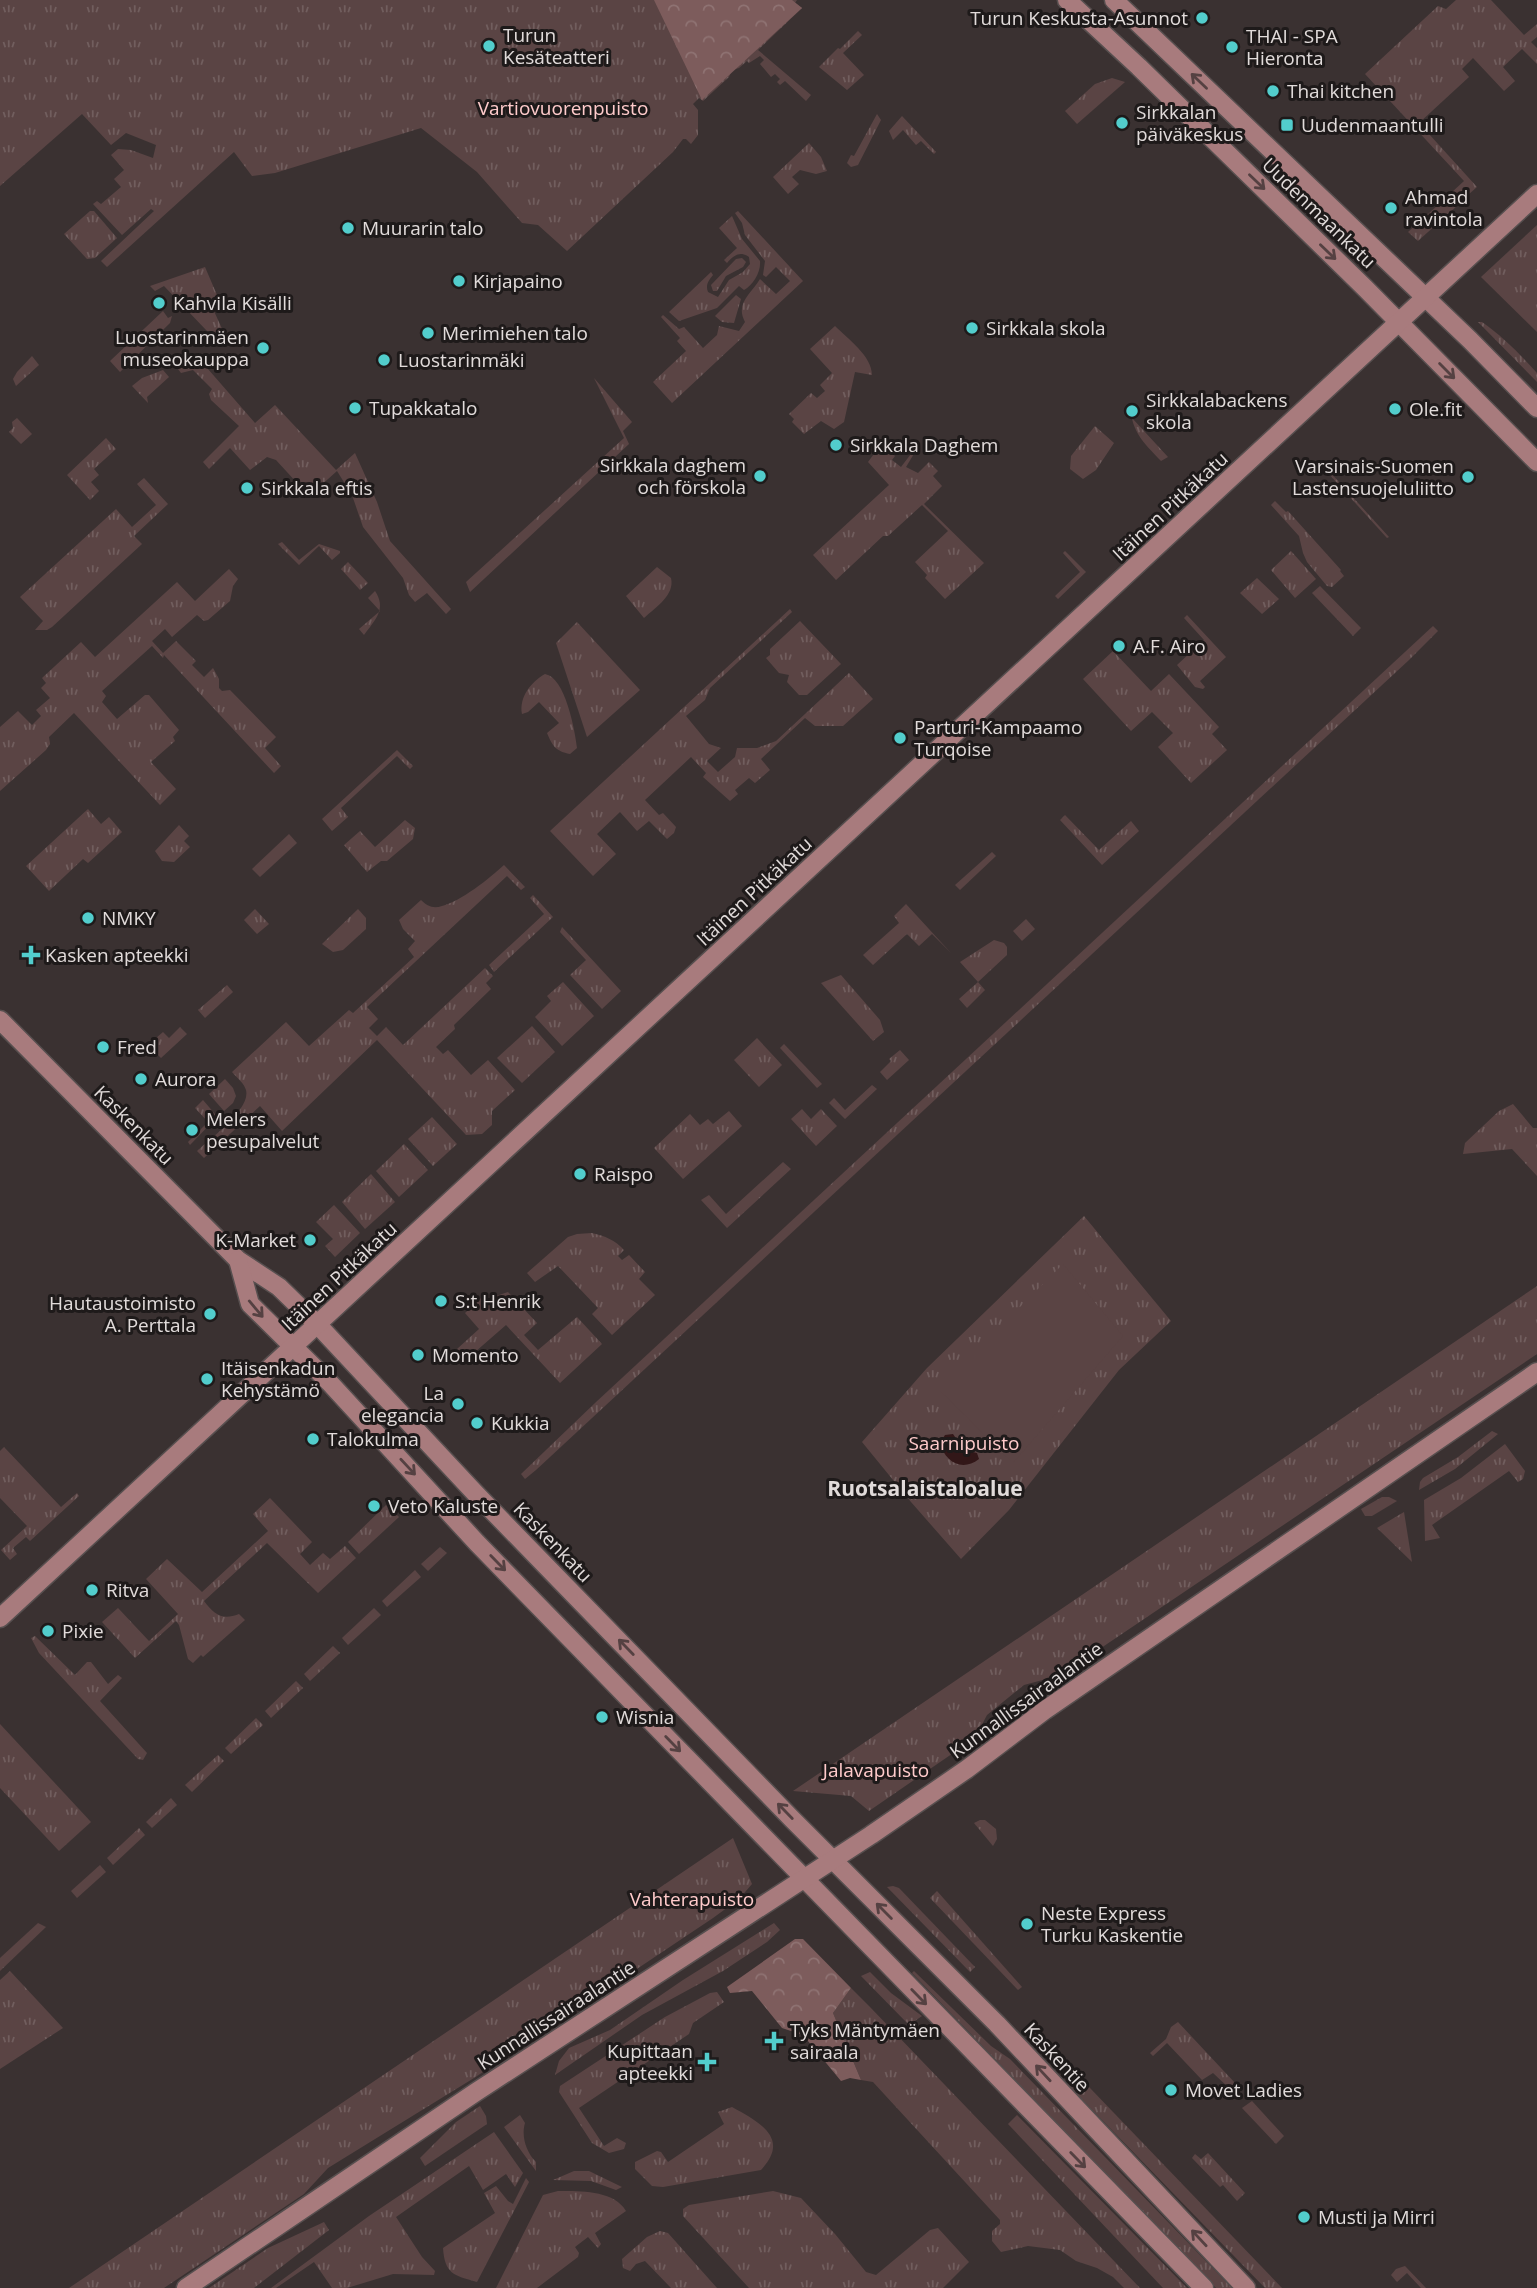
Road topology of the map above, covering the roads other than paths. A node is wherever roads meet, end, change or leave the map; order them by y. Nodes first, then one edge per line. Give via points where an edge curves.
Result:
1 (1067, 0) edge
2 (1114, 0) edge
3 (1537, 194) edge
4 (1425, 298) junction
5 (1399, 322) junction
6 (1537, 408) edge
7 (1537, 461) edge
8 (0, 1020) edge
9 (239, 1260) junction
10 (317, 1324) junction
11 (293, 1347) junction
12 (1537, 1372) edge
13 (0, 1618) edge
14 (833, 1859) junction
15 (803, 1878) junction
16 (186, 2288) edge
17 (1204, 2288) edge
18 (1246, 2288) edge

1 -> 5 main road, Uudenmaankatu
4 -> 2 main road, Uudenmaankatu
3 - 4 main road, Itäinen Pitkäkatu
4 - 5 main road, Itäinen Pitkäkatu
4 - 6 main road, Uudenmaankatu
5 -> 7 main road, Uudenmaankatu
5 - 10 main road, Itäinen Pitkäkatu
8 - 9 main road, Kaskenkatu
9 - 10 main road, Kaskenkatu via 279,1287
9 -> 11 main road via 250,1304
10 - 11 main road, Itäinen Pitkäkatu
14 -> 10 main road, Kaskenkatu via 475,1493
11 - 13 main road, Itäinen Pitkäkatu
11 -> 15 main road
12 - 14 main road, Kunnallissairaalantie
14 - 15 main road, Kunnallissairaalantie
18 -> 14 main road, Kaskentie via 997,2024
15 - 16 main road, Kunnallissairaalantie
15 -> 17 main road

